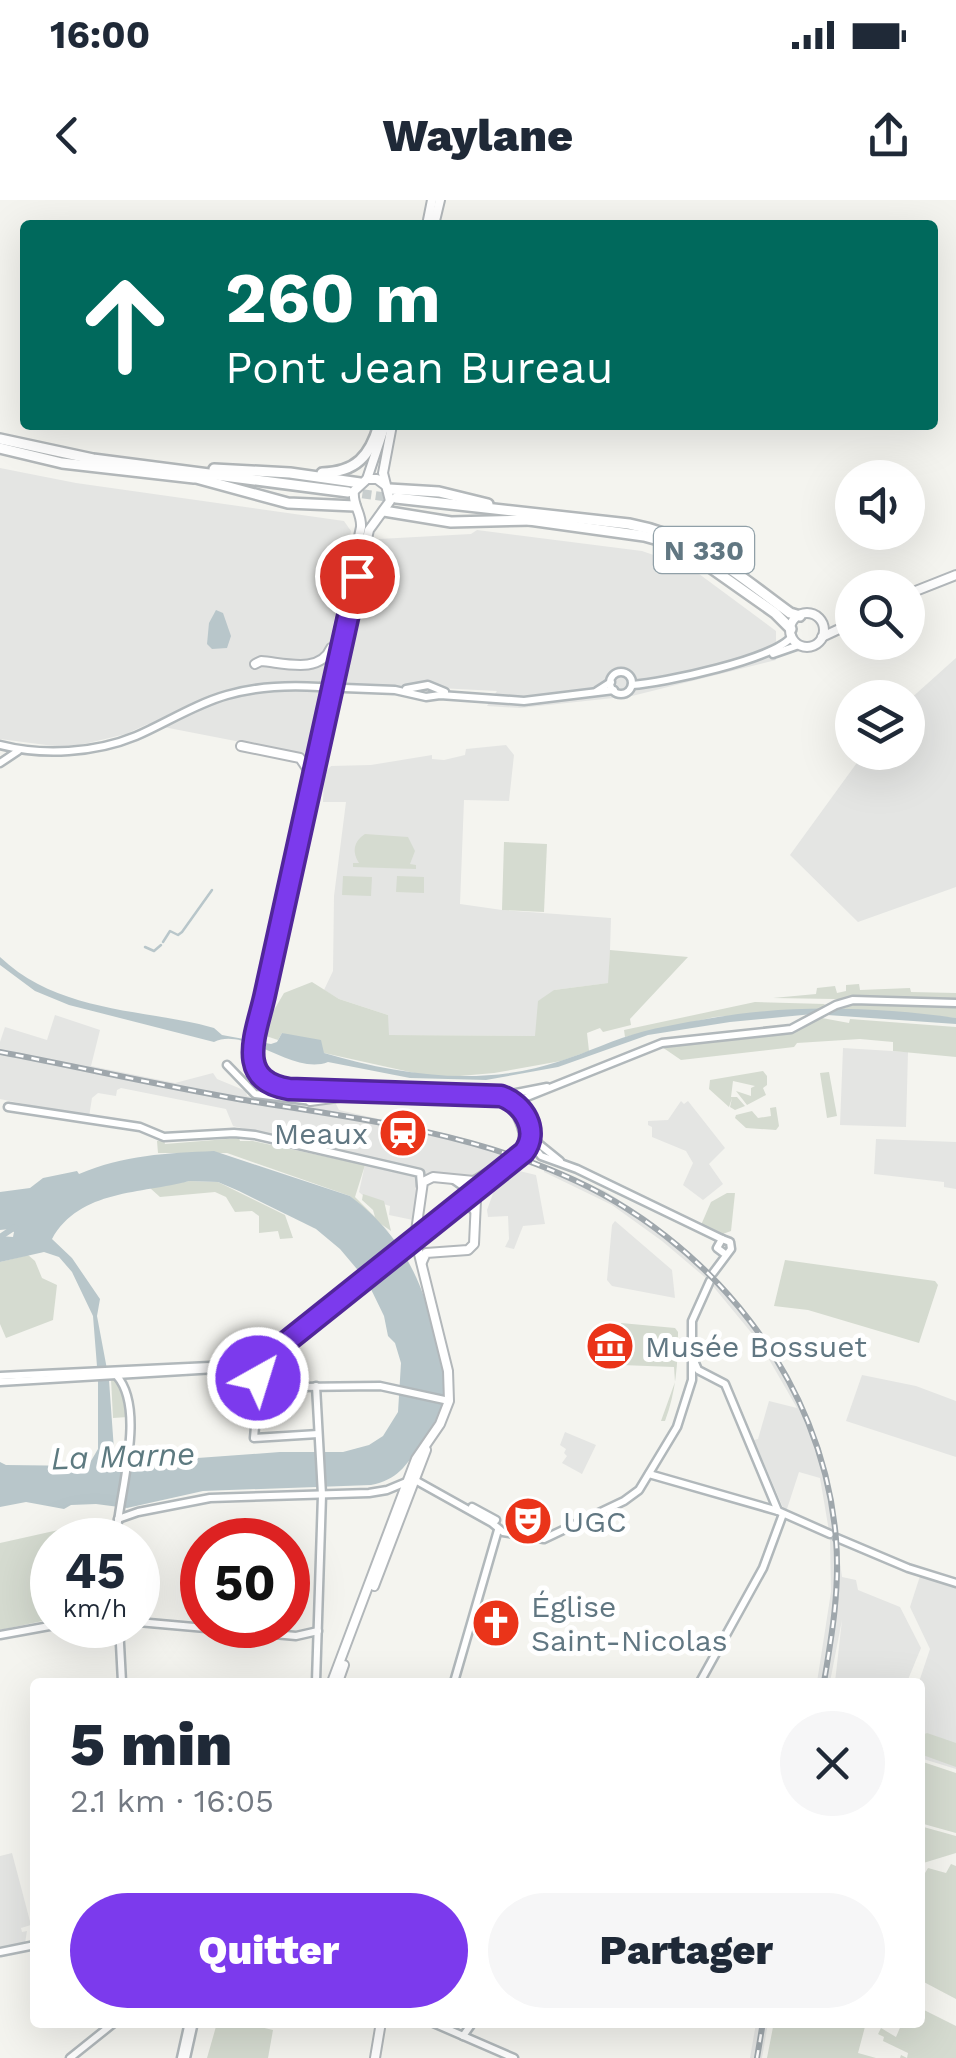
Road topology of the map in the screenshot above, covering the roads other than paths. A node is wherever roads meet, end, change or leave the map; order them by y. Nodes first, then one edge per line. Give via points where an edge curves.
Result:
1 (382, 430) edge
2 (383, 430) edge
3 (385, 430) edge
4 (0, 439) edge
5 (0, 448) edge
6 (158, 468) junction
7 (290, 473) junction
8 (196, 478) junction
9 (364, 481) junction
10 (391, 494) junction
11 (357, 509) junction
12 (380, 513) junction
13 (533, 520) junction
14 (353, 566) junction
15 (956, 575) edge
16 (925, 587) edge
17 (800, 616) junction
18 (822, 623) junction
19 (835, 625) edge
20 (835, 630) edge
21 (791, 633) junction
22 (822, 637) junction
23 (800, 645) junction
24 (752, 657) junction
25 (632, 685) junction
26 (612, 686) junction
27 (319, 729) junction
28 (242, 746) dead end
29 (1, 747) edge
30 (24, 750) junction
31 (0, 762) edge
32 (307, 783) junction
33 (956, 1003) edge
34 (254, 1036) junction
35 (226, 1065) dead end
36 (335, 1093) junction
37 (404, 1093) junction
38 (499, 1096) junction
39 (525, 1096) junction
40 (310, 1101) junction
41 (514, 1104) junction
42 (8, 1107) dead end
43 (531, 1142) junction
44 (498, 1168) junction
45 (454, 1180) junction
46 (484, 1184) junction
47 (422, 1187) junction
48 (467, 1194) junction
49 (701, 1231) junction
50 (415, 1236) junction
51 (722, 1239) junction
52 (474, 1240) junction
53 (403, 1244) junction
54 (720, 1250) junction
55 (426, 1252) junction
56 (422, 1262) junction
57 (363, 1277) junction
58 (693, 1347) junction
59 (261, 1359) junction
60 (260, 1372) junction
61 (118, 1375) junction
62 (0, 1379) edge
63 (316, 1386) junction
64 (445, 1400) junction
65 (318, 1434) junction
66 (429, 1441) junction
67 (649, 1474) junction
68 (412, 1480) junction
69 (321, 1487) junction
70 (369, 1492) junction
71 (402, 1503) junction
72 (780, 1513) junction
73 (118, 1518) edge
74 (121, 1518) edge
75 (497, 1524) junction
76 (395, 1535) junction
77 (956, 1583) edge
78 (160, 1624) edge
79 (30, 1629) edge
80 (318, 1631) junction
81 (0, 1635) edge
82 (120, 1648) edge
83 (122, 1678) edge
84 (316, 1678) edge
85 (336, 1678) edge
86 (337, 1678) edge
87 (455, 1678) edge
88 (702, 1678) edge
89 (30, 1945) edge
90 (0, 1952) edge
91 (108, 2028) edge
92 (190, 2028) edge
93 (379, 2028) edge
94 (379, 2028) edge
95 (444, 2028) edge
96 (470, 2028) edge
97 (466, 2038) junction
98 (70, 2058) edge
99 (183, 2058) edge
100 (373, 2058) edge
101 (514, 2058) edge

1 - 7 highway via 350,468
2 - 9 main road
3 - 10 main road via 383,467
4 - 6 highway
5 - 8 highway via 62,463
6 - 7 highway
6 - 8 highway via 348,494
7 - 9 highway
8 - 11 highway via 288,503
9 - 10 main road
9 - 11 main road via 354,491
10 - 12 main road
10 - 13 highway, N 330
10 - 17 highway, N 330 via 439,492 686,540
11 - 12 main road
11 - 14 main road via 361,527
12 - 13 highway via 451,522
12 - 34 main road via 365,540
13 - 21 highway, N 330 via 680,546 775,613
14 - 27 main road
14 - 27 main road via 327,657 312,664 262,661 256,667 325,672
15 - 16 main road
17 - 18 main road, N 330
17 - 21 main road
18 - 19 main road, N 330
18 - 22 main road
20 - 22 main road, N 330
21 - 23 main road, N 330
21 - 24 main road via 779,649
22 - 23 main road, N 330 via 814,646
23 - 24 main road
24 - 25 main road
25 - 26 main road via 623,694
25 - 26 main road via 624,672 615,674
26 - 30 main road, bridge via 532,697 432,692 428,684 421,691 264,687 224,695 118,742
27 - 32 main road
28 - 32 main road via 300,758 308,766
29 - 30 main road
29 - 31 main road
30 - 31 main road
32 - 34 main road
33 - 39 main road via 853,1000 790,1029 656,1045
34 - 36 main road via 255,1070 267,1083
35 - 40 main road via 254,1094
36 - 37 main road
36 - 37 main road
36 - 40 main road
36 - 40 main road via 333,1099
37 - 38 main road
38 - 39 main road
38 - 41 main road
39 - 41 main road
41 - 43 main road
42 - 47 main road via 140,1127 160,1136 246,1133 420,1173
43 - 44 main road
43 - 49 main road
44 - 45 main road via 474,1181
44 - 46 main road
44 - 48 main road
45 - 47 main road via 430,1178
45 - 48 main road
46 - 48 main road
46 - 52 main road via 476,1200
47 - 50 main road
48 - 50 main road
48 - 52 main road
49 - 51 main road
49 - 54 main road
50 - 53 main road
50 - 53 main road
50 - 55 main road
50 - 56 main road
51 - 54 main road
51 - 54 main road via 730,1251
52 - 55 main road via 466,1250
53 - 57 main road
54 - 58 main road via 694,1315
55 - 56 main road
56 - 64 main road via 450,1377
57 - 59 main road
57 - 59 main road
58 - 67 main road via 692,1380 677,1427
58 - 72 main road via 698,1370 724,1384
59 - 60 main road
59 - 61 main road
59 - 61 main road via 231,1370
60 - 63 main road via 287,1385
60 - 65 main road via 254,1438
61 - 62 main road
61 - 73 main road via 131,1414
63 - 64 main road via 380,1386
63 - 65 main road
64 - 66 main road
65 - 69 main road
66 - 68 main road
66 - 68 main road
67 - 72 main road
67 - 75 main road via 624,1502 561,1534 535,1540
68 - 70 main road
68 - 71 main road
68 - 75 main road
68 - 76 main road
69 - 70 main road
69 - 74 main road via 210,1498
69 - 80 main road
70 - 71 main road
71 - 76 main road
71 - 85 main road
72 - 77 main road
72 - 88 main road via 763,1568
75 - 87 main road
76 - 86 main road
78 - 80 main road via 296,1636
79 - 81 main road
80 - 84 main road
82 - 83 main road
89 - 90 main road
91 - 98 main road
92 - 99 main road
93 - 100 main road
94 - 100 main road
95 - 97 main road
96 - 97 main road
97 - 101 main road

